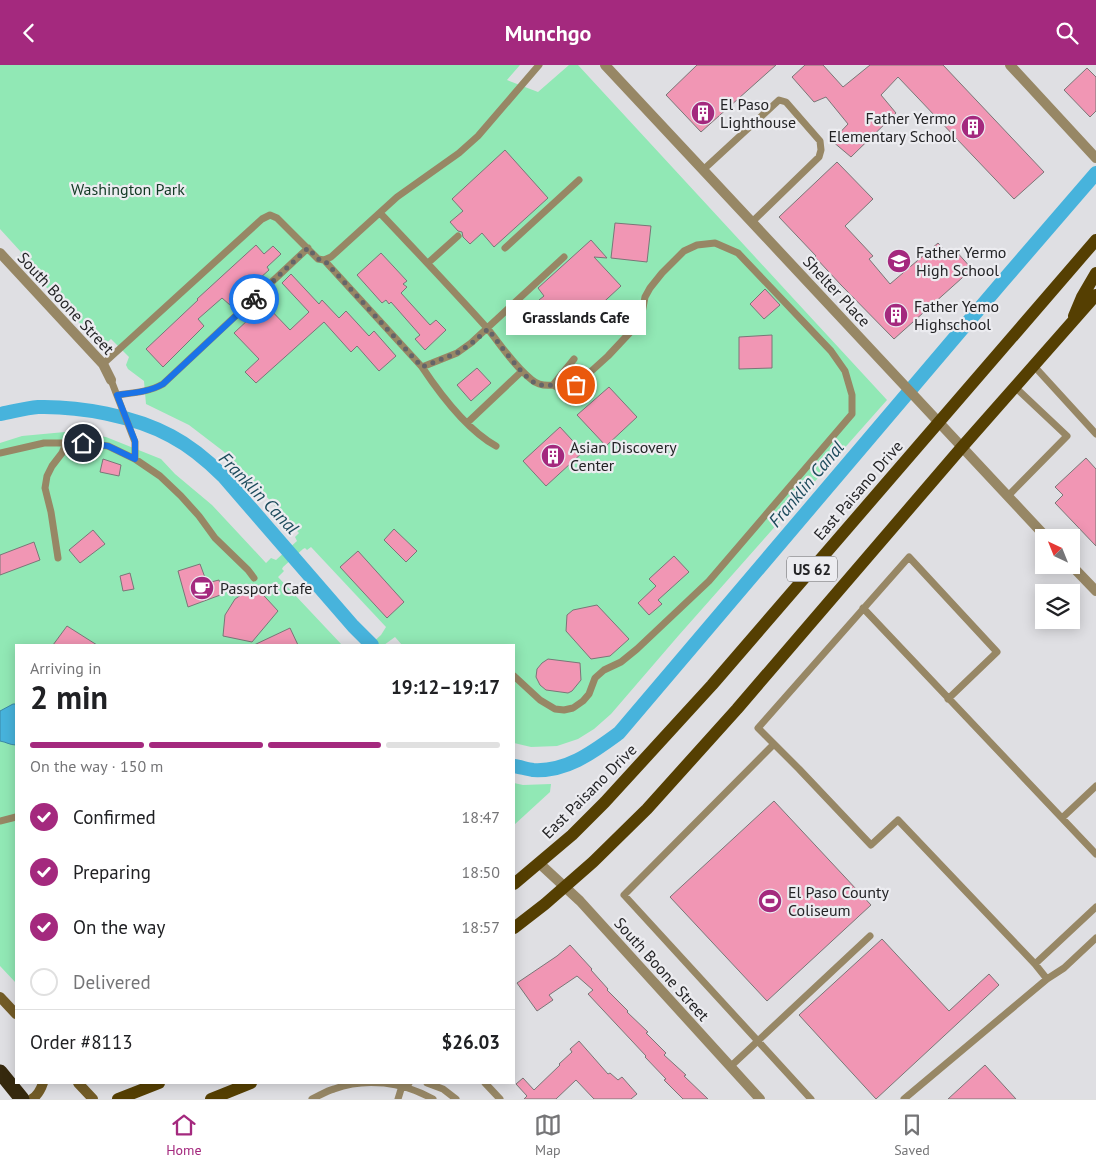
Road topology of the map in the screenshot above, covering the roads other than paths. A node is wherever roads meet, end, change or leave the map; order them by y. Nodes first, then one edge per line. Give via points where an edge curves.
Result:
1 (539, 65) edge
2 (605, 65) edge
3 (1010, 65) edge
4 (1096, 157) edge
5 (703, 170) junction
6 (579, 180) dead end
7 (380, 213) junction
8 (752, 222) junction
9 (458, 236) dead end
10 (1096, 240) edge
11 (308, 248) junction
12 (506, 248) dead end
13 (0, 253) edge
14 (564, 257) dead end
15 (324, 260) junction
16 (428, 263) junction
17 (1096, 273) edge
18 (1094, 302) edge
19 (1072, 323) junction
20 (488, 329) junction
21 (574, 359) dead end
22 (103, 364) junction
23 (1034, 366) junction
24 (422, 367) junction
25 (522, 371) junction
26 (111, 380) joint
27 (553, 385) junction
28 (1015, 387) junction
29 (118, 397) junction
30 (939, 422) junction
31 (467, 423) junction
32 (1096, 434) edge
33 (66, 443) junction
34 (496, 446) dead end
35 (962, 447) junction
36 (0, 453) edge
37 (135, 459) junction
38 (1008, 496) junction
39 (1039, 529) edge
40 (58, 557) dead end
41 (1080, 574) edge
42 (254, 578) dead end
43 (1096, 591) edge
44 (863, 608) junction
45 (515, 677) edge
46 (948, 699) junction
47 (774, 745) junction
48 (1096, 787) edge
49 (15, 817) edge
50 (1062, 819) junction
51 (0, 821) edge
52 (1096, 854) edge
53 (539, 863) junction
54 (515, 883) edge
55 (565, 887) junction
56 (1096, 907) edge
57 (515, 927) edge
58 (870, 936) dead end
59 (1096, 938) edge
60 (1035, 964) junction
61 (1046, 979) junction
62 (0, 997) edge
63 (15, 1014) edge
64 (757, 1041) junction
65 (730, 1067) junction
66 (0, 1072) edge
67 (44, 1084) edge
68 (79, 1084) edge
69 (156, 1084) edge
70 (249, 1084) edge
71 (354, 1084) edge
72 (389, 1084) edge
73 (407, 1084) edge
74 (430, 1084) edge
75 (486, 1084) edge
76 (402, 1086) junction
77 (214, 1098) edge
78 (22, 1099) edge
79 (32, 1099) edge
80 (93, 1099) edge
81 (118, 1099) edge
82 (312, 1099) edge
83 (398, 1099) edge
84 (433, 1099) edge
85 (456, 1099) edge
86 (500, 1099) edge
87 (760, 1099) edge
88 (811, 1099) edge
89 (904, 1099) edge

1 - 7 lane via 459,153
2 - 5 street, Shelter Place
3 - 4 street
5 - 8 street, Shelter Place
5 - 8 lane via 779,100 786,102 820,141 822,150 819,157
6 - 12 lane
7 - 15 lane
7 - 16 lane
8 - 30 street, Shelter Place
9 - 16 lane
10 - 30 main road, East Paisano Drive / US 62
11 - 15 lane via 318,259
11 - 22 lane via 277,218 270,215 262,219
11 - 29 lane via 163,384
13 - 22 street, South Boone Street
14 - 20 lane
15 - 24 lane
16 - 20 lane
17 - 19 main road
18 - 19 main road, US 62
19 - 23 main road, US 62
20 - 24 lane via 457,353
20 - 25 lane
21 - 27 lane
22 - 26 street, South Boone Street
23 - 28 main road, US 62
23 - 32 lane
24 - 31 lane
25 - 27 lane via 533,382
25 - 31 lane
26 - 29 lane, South Boone Street
27 - 45 lane via 567,390 608,357 637,325 645,297 662,273 684,251 697,245 715,243 738,253 831,351 845,371 852,395 852,414 709,581 637,649 595,678 583,701 573,708 556,709 540,700
28 - 35 main road, US 62
28 - 38 lane via 1067,436
29 - 37 lane, South Boone Street via 135,441
30 - 35 street, Shelter Place
30 - 53 main road, East Paisano Drive / US 62 via 712,685 572,835
31 - 34 lane
33 - 36 lane via 44,443
33 - 37 lane via 108,446
33 - 40 lane via 47,476 45,488
35 - 38 street, Shelter Place
35 - 55 main road, US 62 via 731,716 618,839
37 - 42 lane via 181,496 214,538
38 - 39 street, Shelter Place
41 - 43 street
44 - 46 lane
44 - 46 lane via 909,557 997,652
44 - 47 lane via 758,729
46 - 50 lane
47 - 60 lane via 871,845 898,820
47 - 64 lane via 624,895
48 - 50 lane
49 - 51 lane
50 - 52 lane
53 - 54 main road, East Paisano Drive / US 62
53 - 55 street, South Boone Street
55 - 57 main road, US 62
55 - 65 street, South Boone Street
56 - 60 lane
58 - 64 lane
59 - 61 lane via 1064,968
60 - 61 lane
61 - 89 lane
62 - 63 main road
64 - 65 lane
64 - 88 lane
65 - 87 street, South Boone Street
66 - 78 highway
67 - 79 main road
68 - 80 main road
69 - 81 main road
70 - 77 main road
71 - 82 lane
72 - 76 lane
73 - 76 lane
74 - 85 lane
75 - 86 lane
76 - 83 lane
76 - 84 lane

